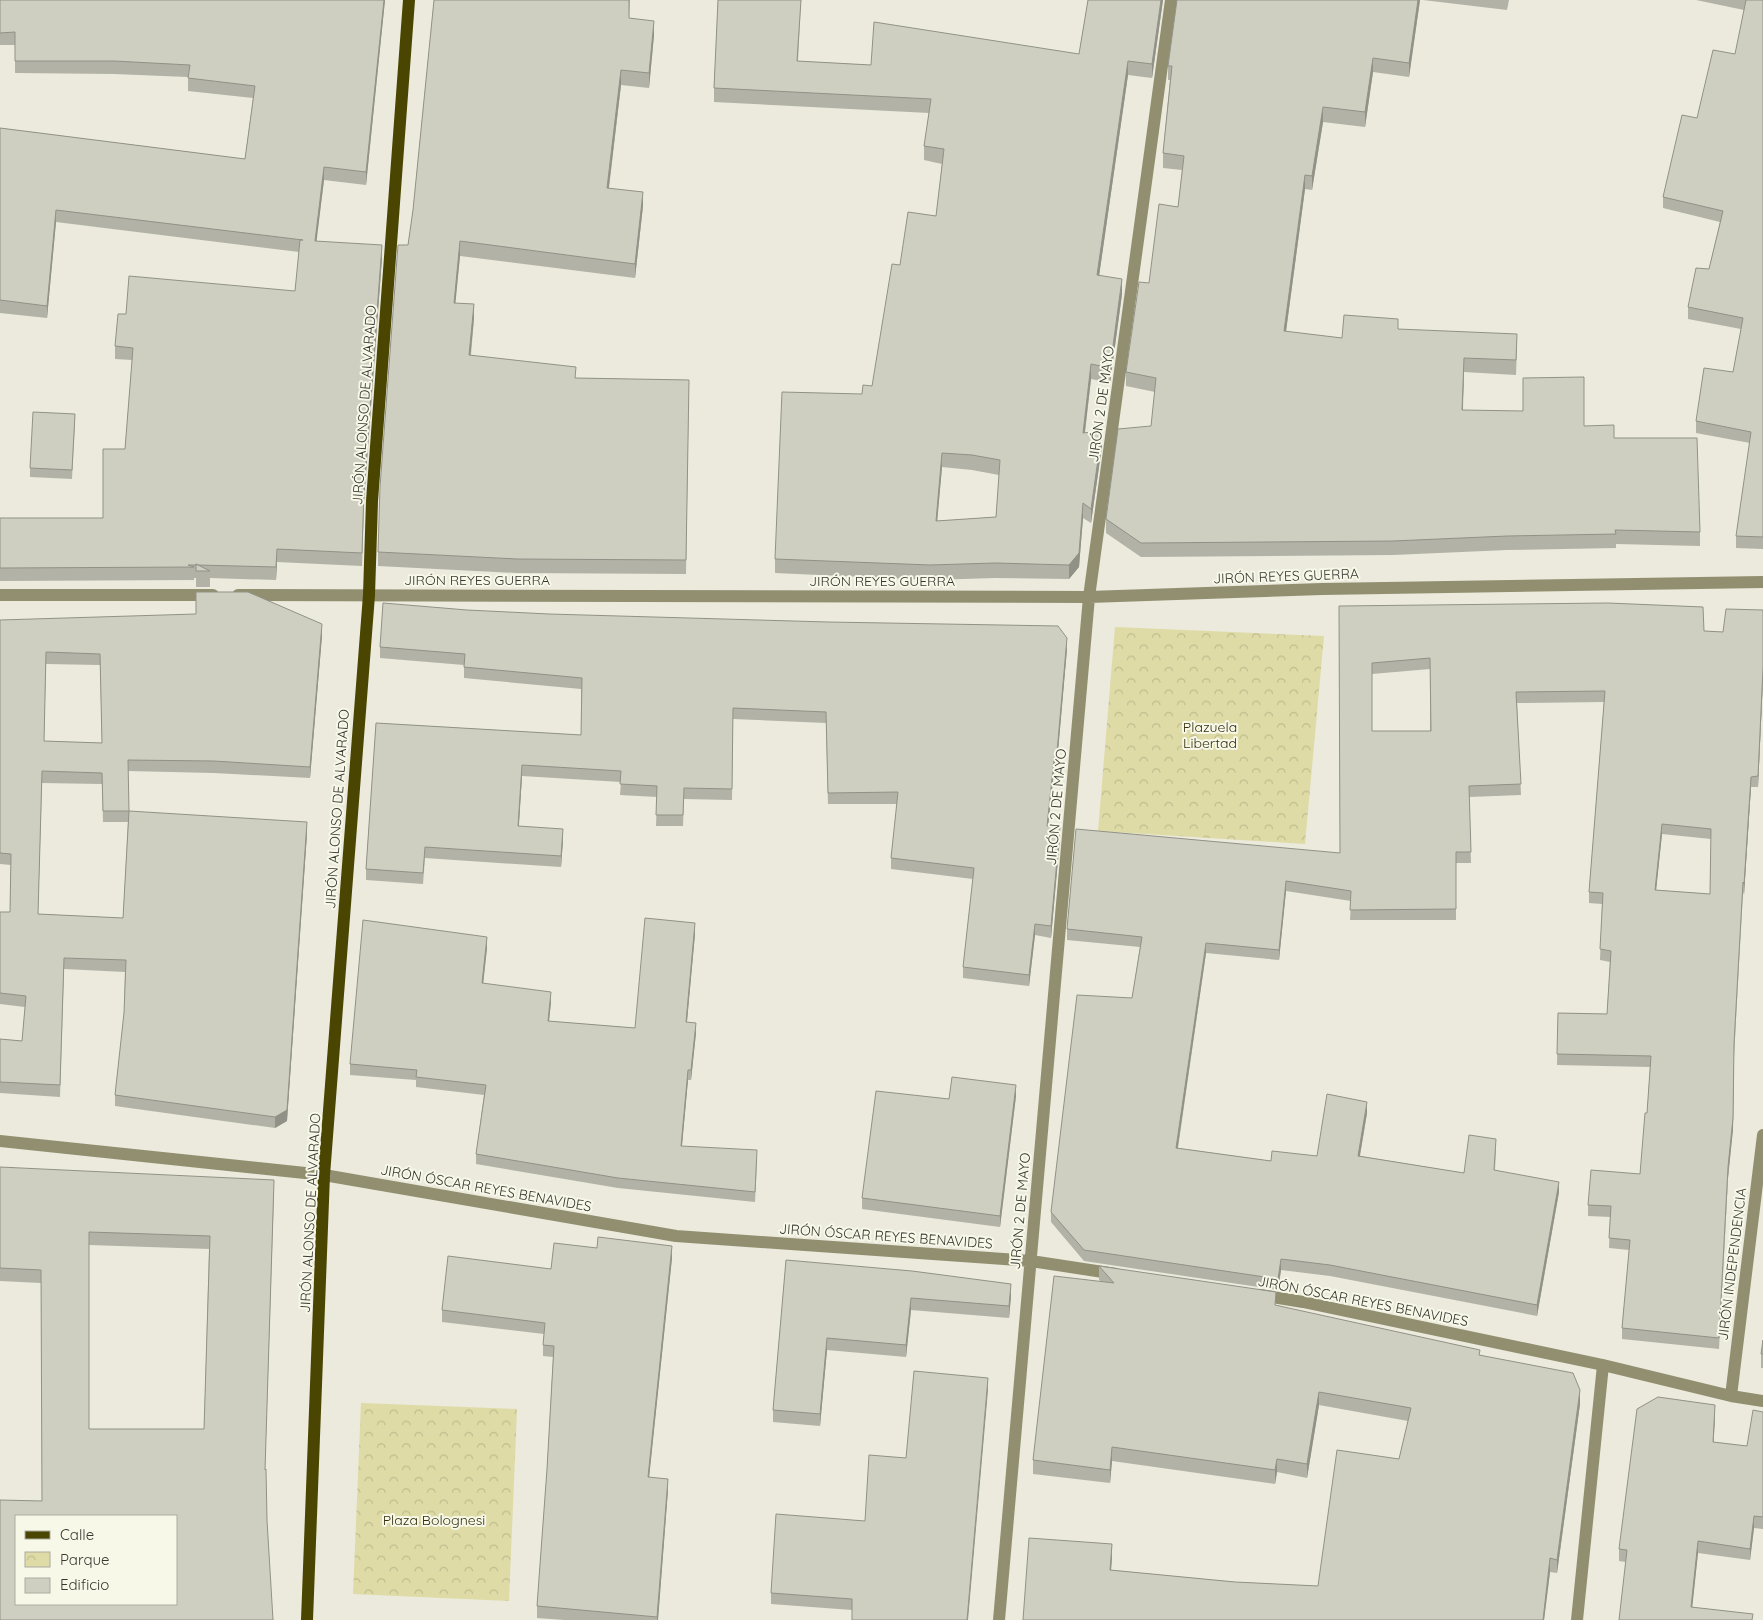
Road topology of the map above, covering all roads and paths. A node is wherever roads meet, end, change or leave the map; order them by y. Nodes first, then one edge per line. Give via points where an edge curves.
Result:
1 (409, 0) edge
2 (1171, 0) edge
3 (1763, 582) edge
4 (0, 595) edge
5 (369, 595) junction
6 (1090, 596) junction
7 (1763, 1135) edge
8 (0, 1140) edge
9 (324, 1175) junction
10 (1031, 1261) junction
11 (1128, 1276) edge
12 (1245, 1293) edge
13 (1603, 1365) junction
14 (1731, 1396) junction
15 (1763, 1400) edge
16 (307, 1620) edge
17 (999, 1620) edge
18 (1576, 1620) edge

1 - 5 main road, JIRÓN ALONSO DE ALVARADO via 372,501
2 - 6 street, JIRÓN 2 DE MAYO
3 - 6 street, JIRÓN REYES GUERRA
4 - 5 street, JIRÓN REYES GUERRA
5 - 6 street, JIRÓN REYES GUERRA
5 - 9 main road, JIRÓN ALONSO DE ALVARADO
6 - 10 street, JIRÓN 2 DE MAYO
7 - 14 street, JIRÓN INDEPENDENCIA
8 - 9 street, JIRÓN ÓSCAR REYES BENAVIDES
9 - 10 street, JIRÓN ÓSCAR REYES BENAVIDES via 676,1236
9 - 16 main road, JIRÓN ALONSO DE ALVARADO
10 - 11 street, JIRÓN ÓSCAR REYES BENAVIDES
10 - 17 street, JIRÓN 2 DE MAYO
12 - 13 street, JIRÓN ÓSCAR REYES BENAVIDES via 1303,1302
13 - 14 street, JIRÓN ÓSCAR REYES BENAVIDES
13 - 18 street
14 - 15 street, JIRÓN ÓSCAR REYES BENAVIDES

